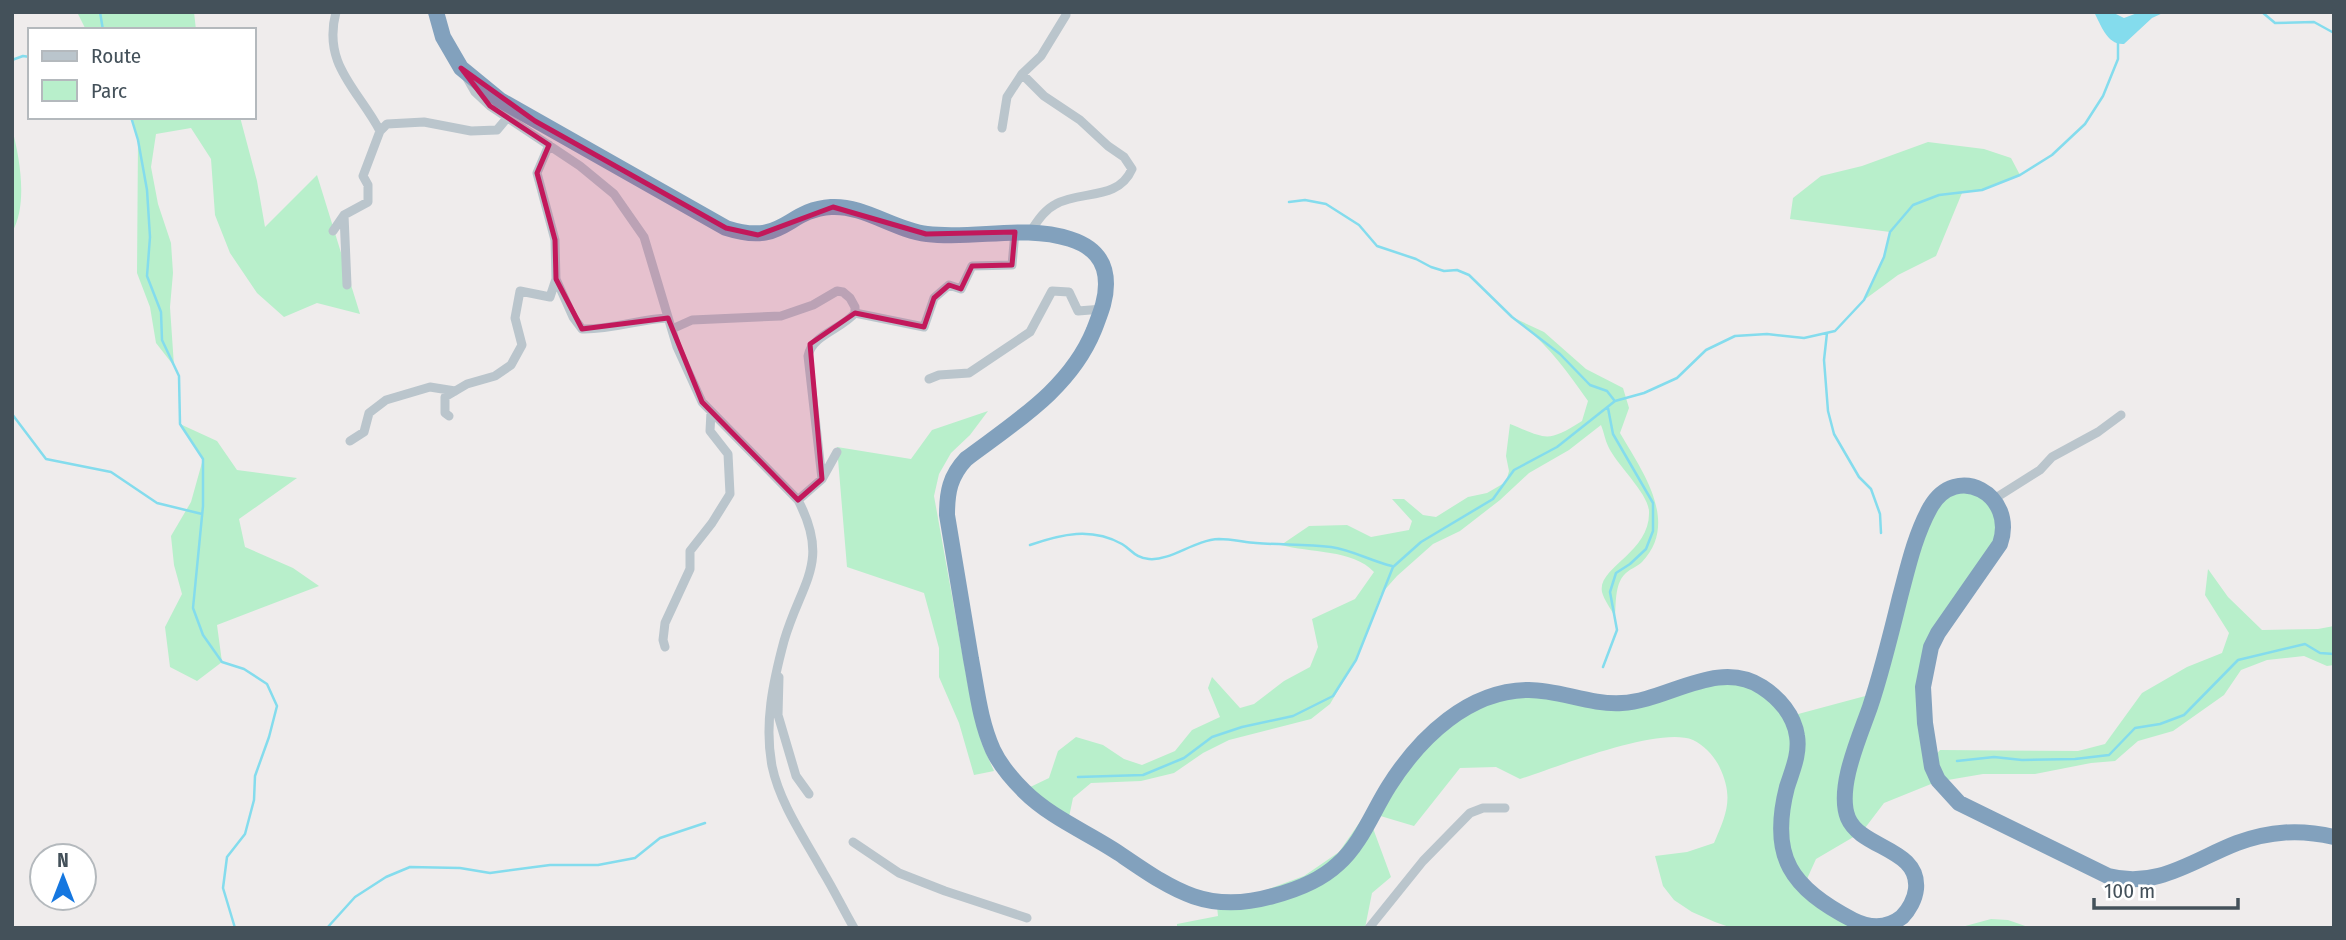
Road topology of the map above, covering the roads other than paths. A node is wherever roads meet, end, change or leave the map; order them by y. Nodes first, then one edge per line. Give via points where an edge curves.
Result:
1 (335, 12) edge
2 (436, 12) edge
3 (1066, 15) dead end
4 (461, 68) junction
5 (1022, 74) junction
6 (508, 117) junction
7 (1002, 128) dead end
8 (380, 131) junction
9 (549, 145) junction
10 (344, 215) junction
11 (333, 231) dead end
12 (1022, 232) junction
13 (556, 279) junction
14 (347, 285) dead end
15 (1102, 309) junction
16 (855, 313) junction
17 (668, 318) junction
18 (671, 329) junction
19 (929, 379) dead end
20 (455, 391) junction
21 (712, 412) junction
22 (2121, 415) dead end
23 (449, 416) dead end
24 (350, 441) dead end
25 (838, 453) dead end
26 (822, 479) junction
27 (1994, 499) junction
28 (798, 500) junction
29 (664, 647) dead end
30 (779, 665) junction
31 (809, 794) dead end
32 (1505, 808) dead end
33 (2334, 837) edge
34 (853, 842) dead end
35 (1027, 918) dead end
36 (853, 928) edge
37 (1369, 928) edge

1 - 8 street via 336,61
2 - 4 highway via 443,37
3 - 5 street via 1041,56
4 - 6 street via 475,92
4 - 12 highway via 534,121 744,234 775,232 822,208 834,207 926,234
5 - 7 street via 1007,97
5 - 12 street via 1132,169 1127,179 1113,188 1057,202
6 - 8 street via 497,130 408,122 387,124
6 - 9 street
8 - 10 street via 363,176 368,202
9 - 13 street via 537,173 555,240
9 - 17 street via 614,194 644,237
10 - 11 street
10 - 14 street
12 - 15 highway via 1068,239 1095,252 1106,273
12 - 16 street via 1012,265 972,266 961,289 949,285 934,298 924,327
13 - 17 street via 582,329
13 - 20 street via 550,297 520,291 515,318 522,345 511,365
15 - 19 street via 1079,312 1069,292 1052,290 1030,332 969,373
15 - 27 highway via 1089,343 1062,382 965,460 951,480 947,515 981,713 1000,764 1026,793 1177,890 1219,904 1280,894 1334,868 1400,771 1445,722 1474,702 1507,691 1532,690 1596,703 1636,702 1730,676 1763,687 1784,706 1793,722 1797,747 1780,838 1789,869 1809,892 1856,921 1876,927 1895,922 1910,906 1916,879 1909,864 1852,825 1845,802 1848,772 1880,675 1911,554 1930,508 1939,495 1957,487 1978,488
16 - 18 street via 850,298 837,291 781,316 716,317
16 - 26 street via 810,347
17 - 18 street
18 - 21 street via 702,402
20 - 23 street via 445,397
20 - 24 street via 430,387 386,400 369,413 364,432
21 - 28 street
21 - 29 street via 710,431 728,454 730,494 690,551 690,569 664,622
22 - 27 street
25 - 26 street
26 - 28 street
27 - 33 highway via 2003,516 2003,537 1938,633 1924,673 1932,766 1950,795 1973,811 2108,876 2132,881 2170,873 2260,836 2287,831
28 - 30 street via 813,536 813,562
30 - 31 street via 778,715 796,776
30 - 36 street via 770,693 772,767 785,801
32 - 37 street via 1470,813 1423,861
34 - 35 street via 899,873

